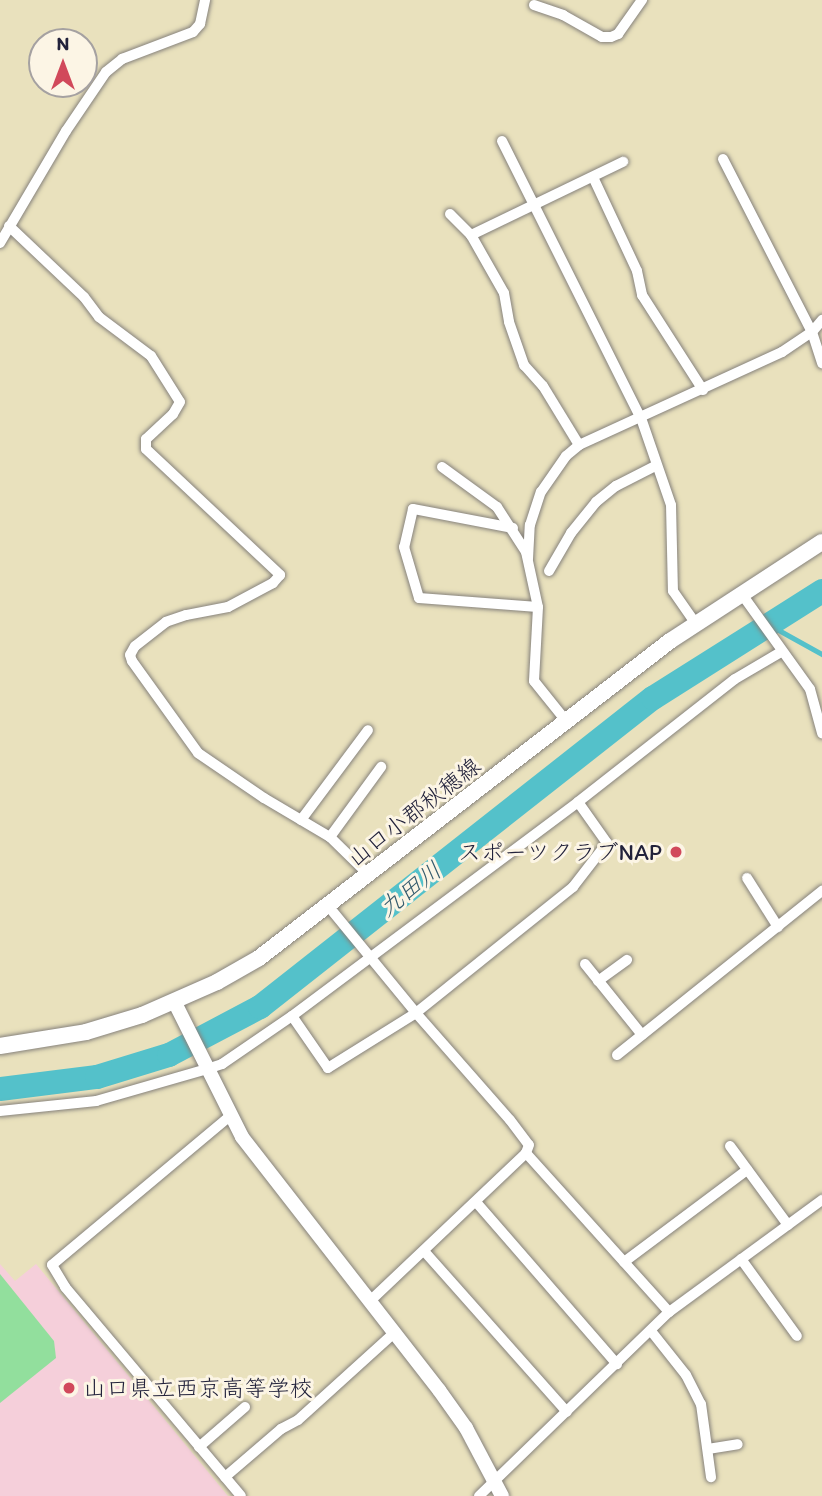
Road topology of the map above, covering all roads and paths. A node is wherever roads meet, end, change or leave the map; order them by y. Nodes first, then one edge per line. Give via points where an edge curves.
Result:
1 (205, 0) edge
2 (642, 0) edge
3 (534, 5) dead end
4 (502, 141) dead end
5 (723, 159) dead end
6 (623, 162) dead end
7 (593, 177) junction
8 (533, 204) junction
9 (450, 214) dead end
10 (9, 226) junction
11 (471, 235) junction
12 (0, 243) edge
13 (822, 320) edge
14 (812, 332) junction
15 (822, 363) edge
16 (703, 390) junction
17 (641, 418) junction
18 (579, 445) junction
19 (655, 466) junction
20 (442, 467) dead end
21 (513, 528) junction
22 (822, 542) edge
23 (528, 559) junction
24 (549, 571) dead end
25 (745, 600) junction
26 (538, 607) junction
27 (696, 624) junction
28 (778, 648) junction
29 (566, 723) junction
30 (368, 730) dead end
31 (822, 733) edge
32 (381, 767) dead end
33 (578, 802) junction
34 (301, 820) junction
35 (330, 837) junction
36 (369, 875) junction
37 (747, 878) dead end
38 (822, 891) edge
39 (334, 913) junction
40 (778, 927) junction
41 (370, 957) junction
42 (626, 960) dead end
43 (585, 964) dead end
44 (598, 981) junction
45 (174, 1001) junction
46 (416, 1013) junction
47 (292, 1016) junction
48 (642, 1035) junction
49 (0, 1045) edge
50 (617, 1055) dead end
51 (206, 1068) junction
52 (0, 1111) edge
53 (230, 1116) junction
54 (730, 1146) dead end
55 (526, 1153) junction
56 (747, 1170) junction
57 (822, 1200) edge
58 (476, 1202) junction
59 (788, 1225) junction
60 (424, 1251) junction
61 (741, 1259) junction
62 (624, 1262) junction
63 (369, 1302) junction
64 (669, 1311) junction
65 (651, 1331) junction
66 (394, 1334) junction
67 (797, 1336) dead end
68 (617, 1364) junction
69 (245, 1407) dead end
70 (566, 1412) junction
71 (738, 1444) dead end
72 (200, 1447) junction
73 (708, 1449) junction
74 (225, 1477) junction
75 (712, 1477) dead end
76 (495, 1480) junction
77 (241, 1496) edge
78 (479, 1496) edge
79 (502, 1496) edge

1 - 10 street via 200,24 193,32 122,59 107,72
2 - 3 street via 611,37
4 - 8 street
5 - 14 street
6 - 7 street
7 - 8 street
7 - 16 street via 637,271 642,295
8 - 11 street
8 - 17 street
9 - 11 street
10 - 12 street
10 - 34 street via 99,317 151,356 180,402 146,439 146,449 280,575 274,583 228,607 166,622 130,654 198,753
11 - 18 street via 504,293 524,365 543,386
13 - 14 street
14 - 15 street
14 - 16 street via 782,352
16 - 17 street
17 - 18 street
17 - 19 street
18 - 23 street via 541,492 530,525
19 - 24 street via 596,502
19 - 27 street via 671,505 673,591
20 - 21 street via 497,507
21 - 23 street
21 - 26 street via 414,509 404,547 419,598
22 - 25 main road, 山口小郡秋穂線
23 - 26 street
25 - 27 main road, 山口小郡秋穂線
25 - 28 street
26 - 29 street via 534,681
27 - 29 main road, 山口小郡秋穂線
28 - 31 street via 810,690
28 - 33 street
29 - 36 main road, 山口小郡秋穂線
30 - 34 street
32 - 35 street
33 - 41 street
33 - 46 street via 607,843 582,876
34 - 35 street
35 - 36 street
36 - 39 main road, 山口小郡秋穂線
37 - 40 street
38 - 40 street
39 - 41 street
39 - 45 main road, 山口小郡秋穂線 via 217,982
40 - 48 street
41 - 46 street
41 - 47 street
42 - 44 street
43 - 44 street
44 - 48 street
45 - 49 main road, 山口小郡秋穂線 via 86,1032
45 - 51 street
46 - 47 street via 328,1068
46 - 55 street via 510,1119 529,1145
47 - 51 street via 222,1064
48 - 50 street
51 - 52 street via 96,1101
51 - 53 street
53 - 63 street
53 - 72 street via 52,1265 65,1287
54 - 56 street
55 - 58 street
55 - 62 street
56 - 59 street
56 - 62 street
57 - 59 street
58 - 60 street
58 - 68 street
59 - 61 street
60 - 63 street
60 - 70 street
61 - 64 street
61 - 67 street
62 - 64 street
63 - 66 street
64 - 65 street
65 - 68 street
65 - 73 street via 686,1375 701,1404
66 - 74 street via 298,1420
66 - 76 street via 466,1428
68 - 70 street
69 - 72 street
70 - 76 street
71 - 73 street
72 - 74 street
73 - 75 street
74 - 77 street
76 - 78 street
76 - 79 street

